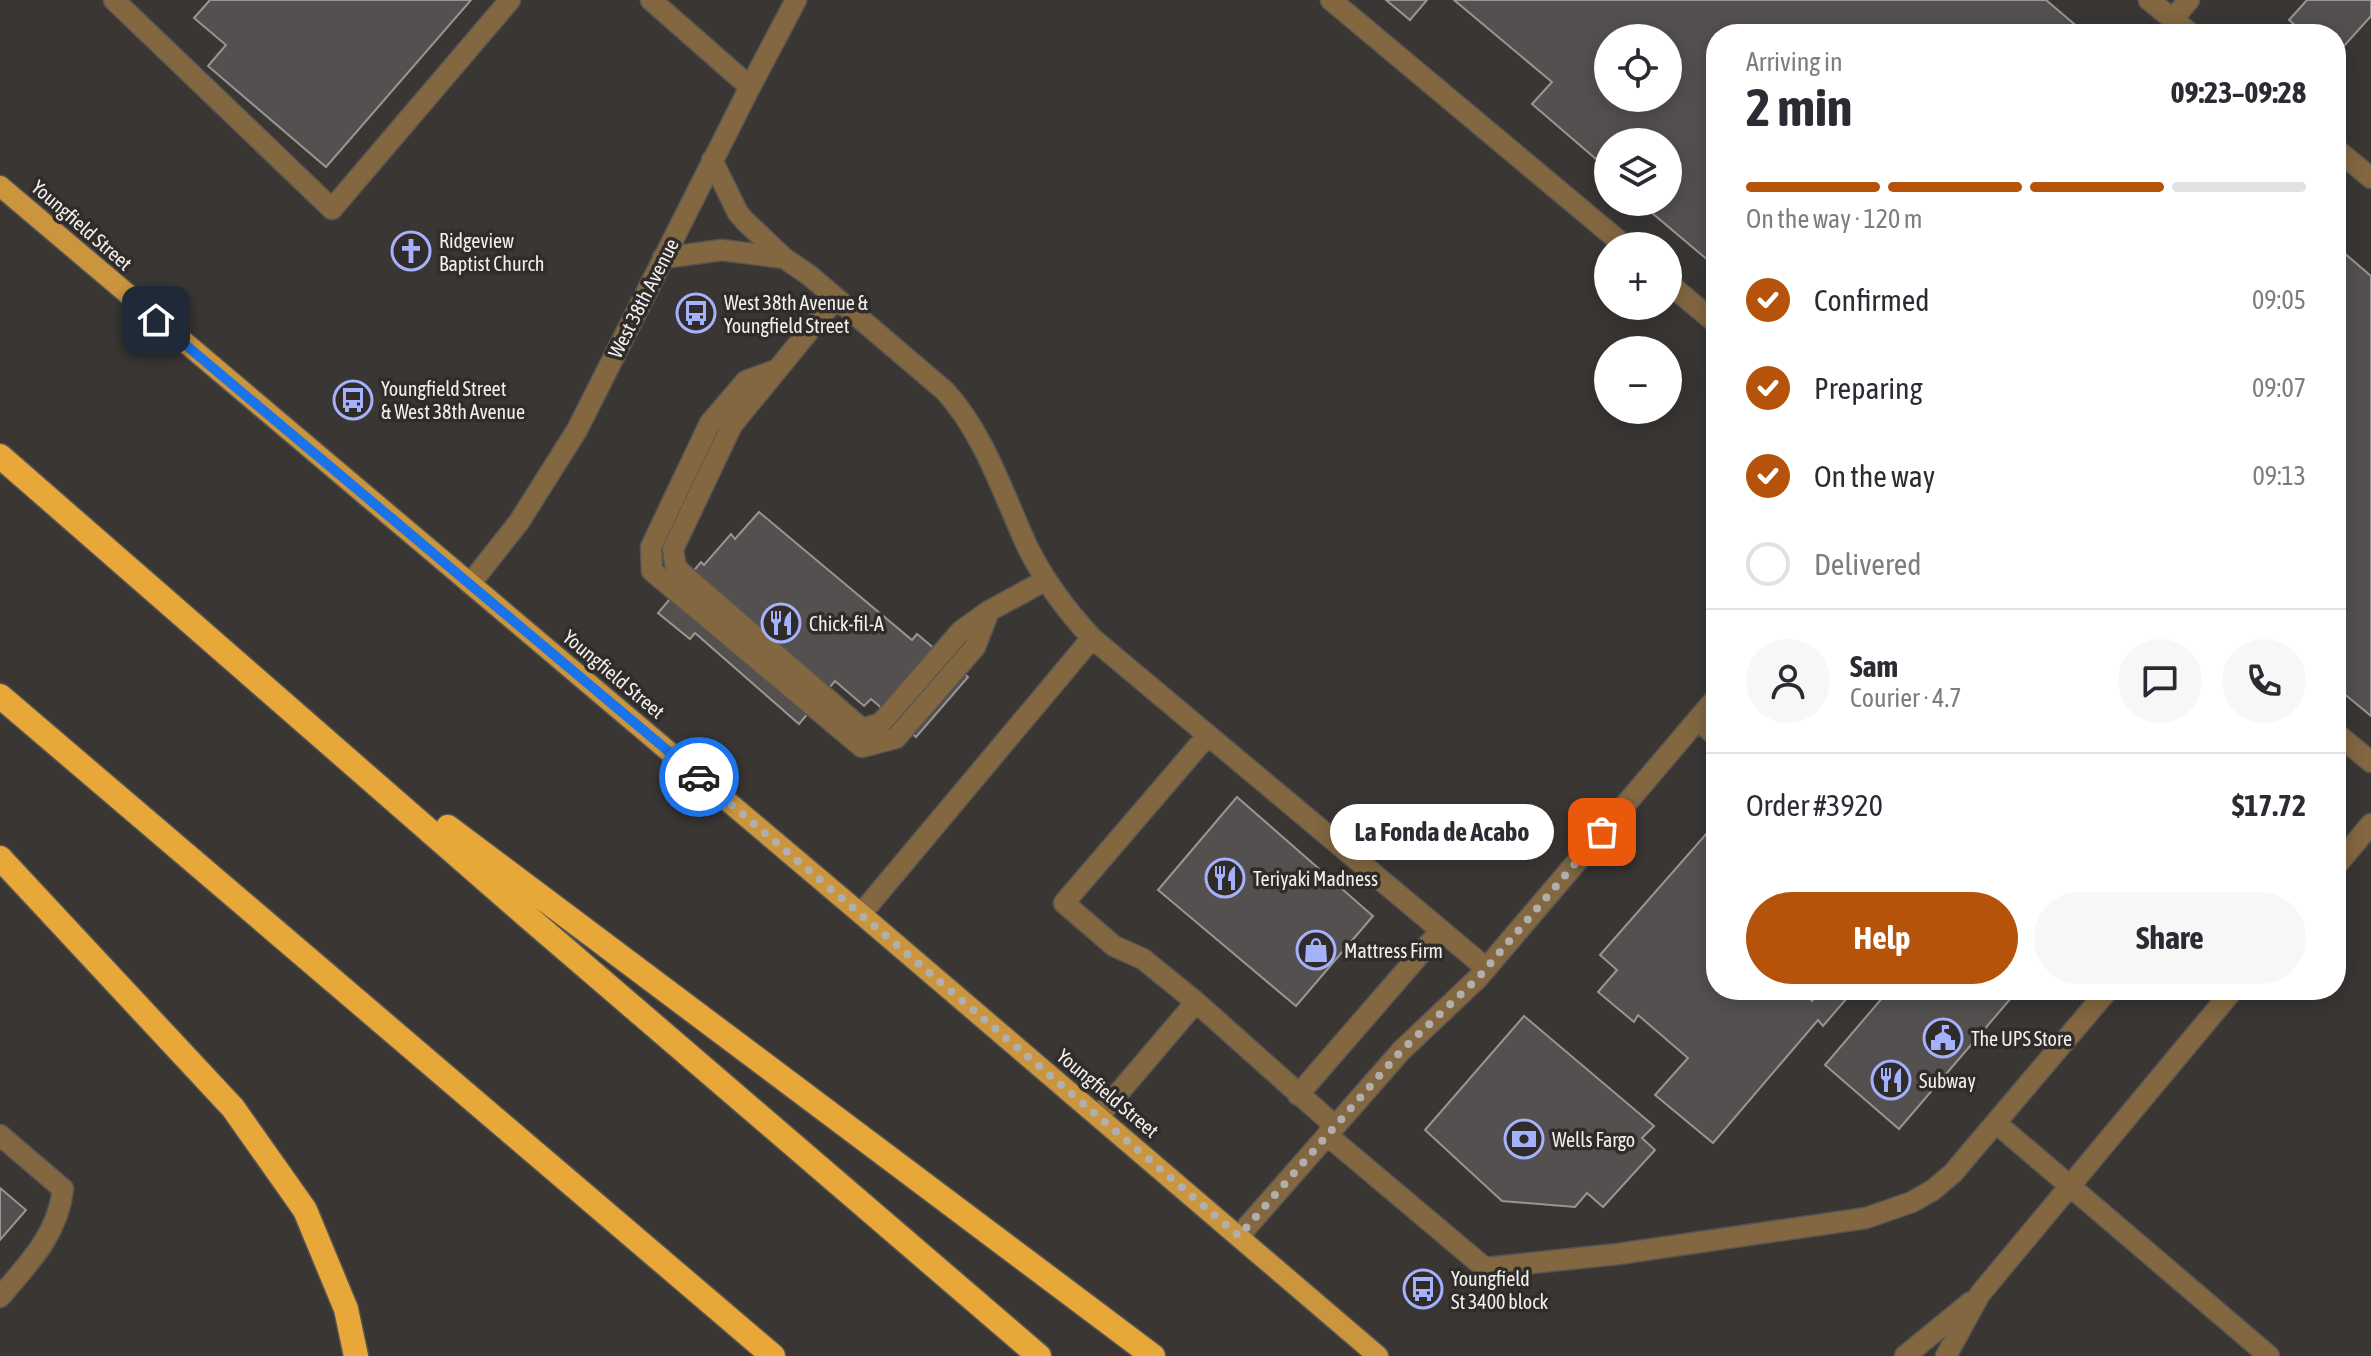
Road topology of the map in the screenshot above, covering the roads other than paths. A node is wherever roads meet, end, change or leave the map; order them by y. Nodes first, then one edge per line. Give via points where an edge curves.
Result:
1 (114, 0) edge
2 (510, 0) edge
3 (651, 0) edge
4 (796, 0) edge
5 (1331, 0) edge
6 (2149, 0) edge
7 (2189, 0) edge
8 (2172, 20) junction
9 (2177, 24) edge
10 (750, 87) junction
11 (2346, 157) edge
12 (712, 160) junction
13 (2371, 178) edge
14 (0, 186) edge
15 (1608, 232) edge
16 (663, 258) junction
17 (784, 258) junction
18 (1682, 295) edge
19 (836, 298) junction
20 (1706, 315) edge
21 (0, 456) edge
22 (1046, 580) junction
23 (470, 584) junction
24 (1092, 638) junction
25 (0, 696) edge
26 (1706, 710) edge
27 (306, 720) junction
28 (1698, 720) junction
29 (1706, 727) edge
30 (1207, 736) junction
31 (2346, 741) edge
32 (2371, 762) edge
33 (2371, 824) edge
34 (2346, 854) edge
35 (0, 858) edge
36 (861, 914) junction
37 (1441, 930) junction
38 (1486, 968) junction
39 (2100, 1000) edge
40 (2225, 1000) edge
41 (1196, 1002) junction
42 (1298, 1095) junction
43 (1099, 1116) junction
44 (1996, 1123) junction
45 (1331, 1131) junction
46 (0, 1135) edge
47 (2071, 1185) junction
48 (1239, 1236) junction
49 (1980, 1294) junction
50 (0, 1297) edge
51 (356, 1356) edge
52 (773, 1356) edge
53 (1039, 1356) edge
54 (1153, 1356) edge
55 (1378, 1356) edge
56 (1905, 1356) edge
57 (1946, 1356) edge
58 (2269, 1356) edge

1 - 2 street via 332,209
3 - 10 street
4 - 10 street, West 38th Avenue
5 - 15 street
6 - 8 street
7 - 8 street
8 - 9 street
10 - 12 street, West 38th Avenue
11 - 13 street
12 - 16 street, West 38th Avenue
12 - 17 street via 738,213
14 - 23 main road, Youngfield Street
16 - 17 street via 722,250
16 - 23 street, West 38th Avenue via 577,430 524,514
17 - 19 street
18 - 20 street
19 - 22 street via 964,412
19 - 22 street via 777,370 746,381 710,423 651,547 652,571 862,747 896,738 975,647 989,611
21 - 27 highway
22 - 24 street
23 - 36 main road, Youngfield Street
24 - 30 street
24 - 36 street
25 - 52 highway
26 - 28 street
27 - 53 highway
27 - 54 highway
28 - 29 street
28 - 38 street
30 - 37 street
30 - 41 street via 1064,903 1114,946 1143,959
31 - 32 street
33 - 34 street
35 - 51 highway via 242,1121 305,1210 346,1309
36 - 43 main road, Youngfield Street
37 - 38 street
37 - 42 street
38 - 45 street via 1401,1051
39 - 44 street
40 - 47 street
41 - 42 street
41 - 43 street
42 - 45 street
43 - 48 main road, Youngfield Street
44 - 45 street via 1933,1190 1866,1218 1485,1268
44 - 47 street
45 - 48 street
46 - 50 street via 63,1189 61,1211 45,1243
47 - 49 street
47 - 58 street
48 - 55 main road, Youngfield Street
49 - 56 street
49 - 57 street

